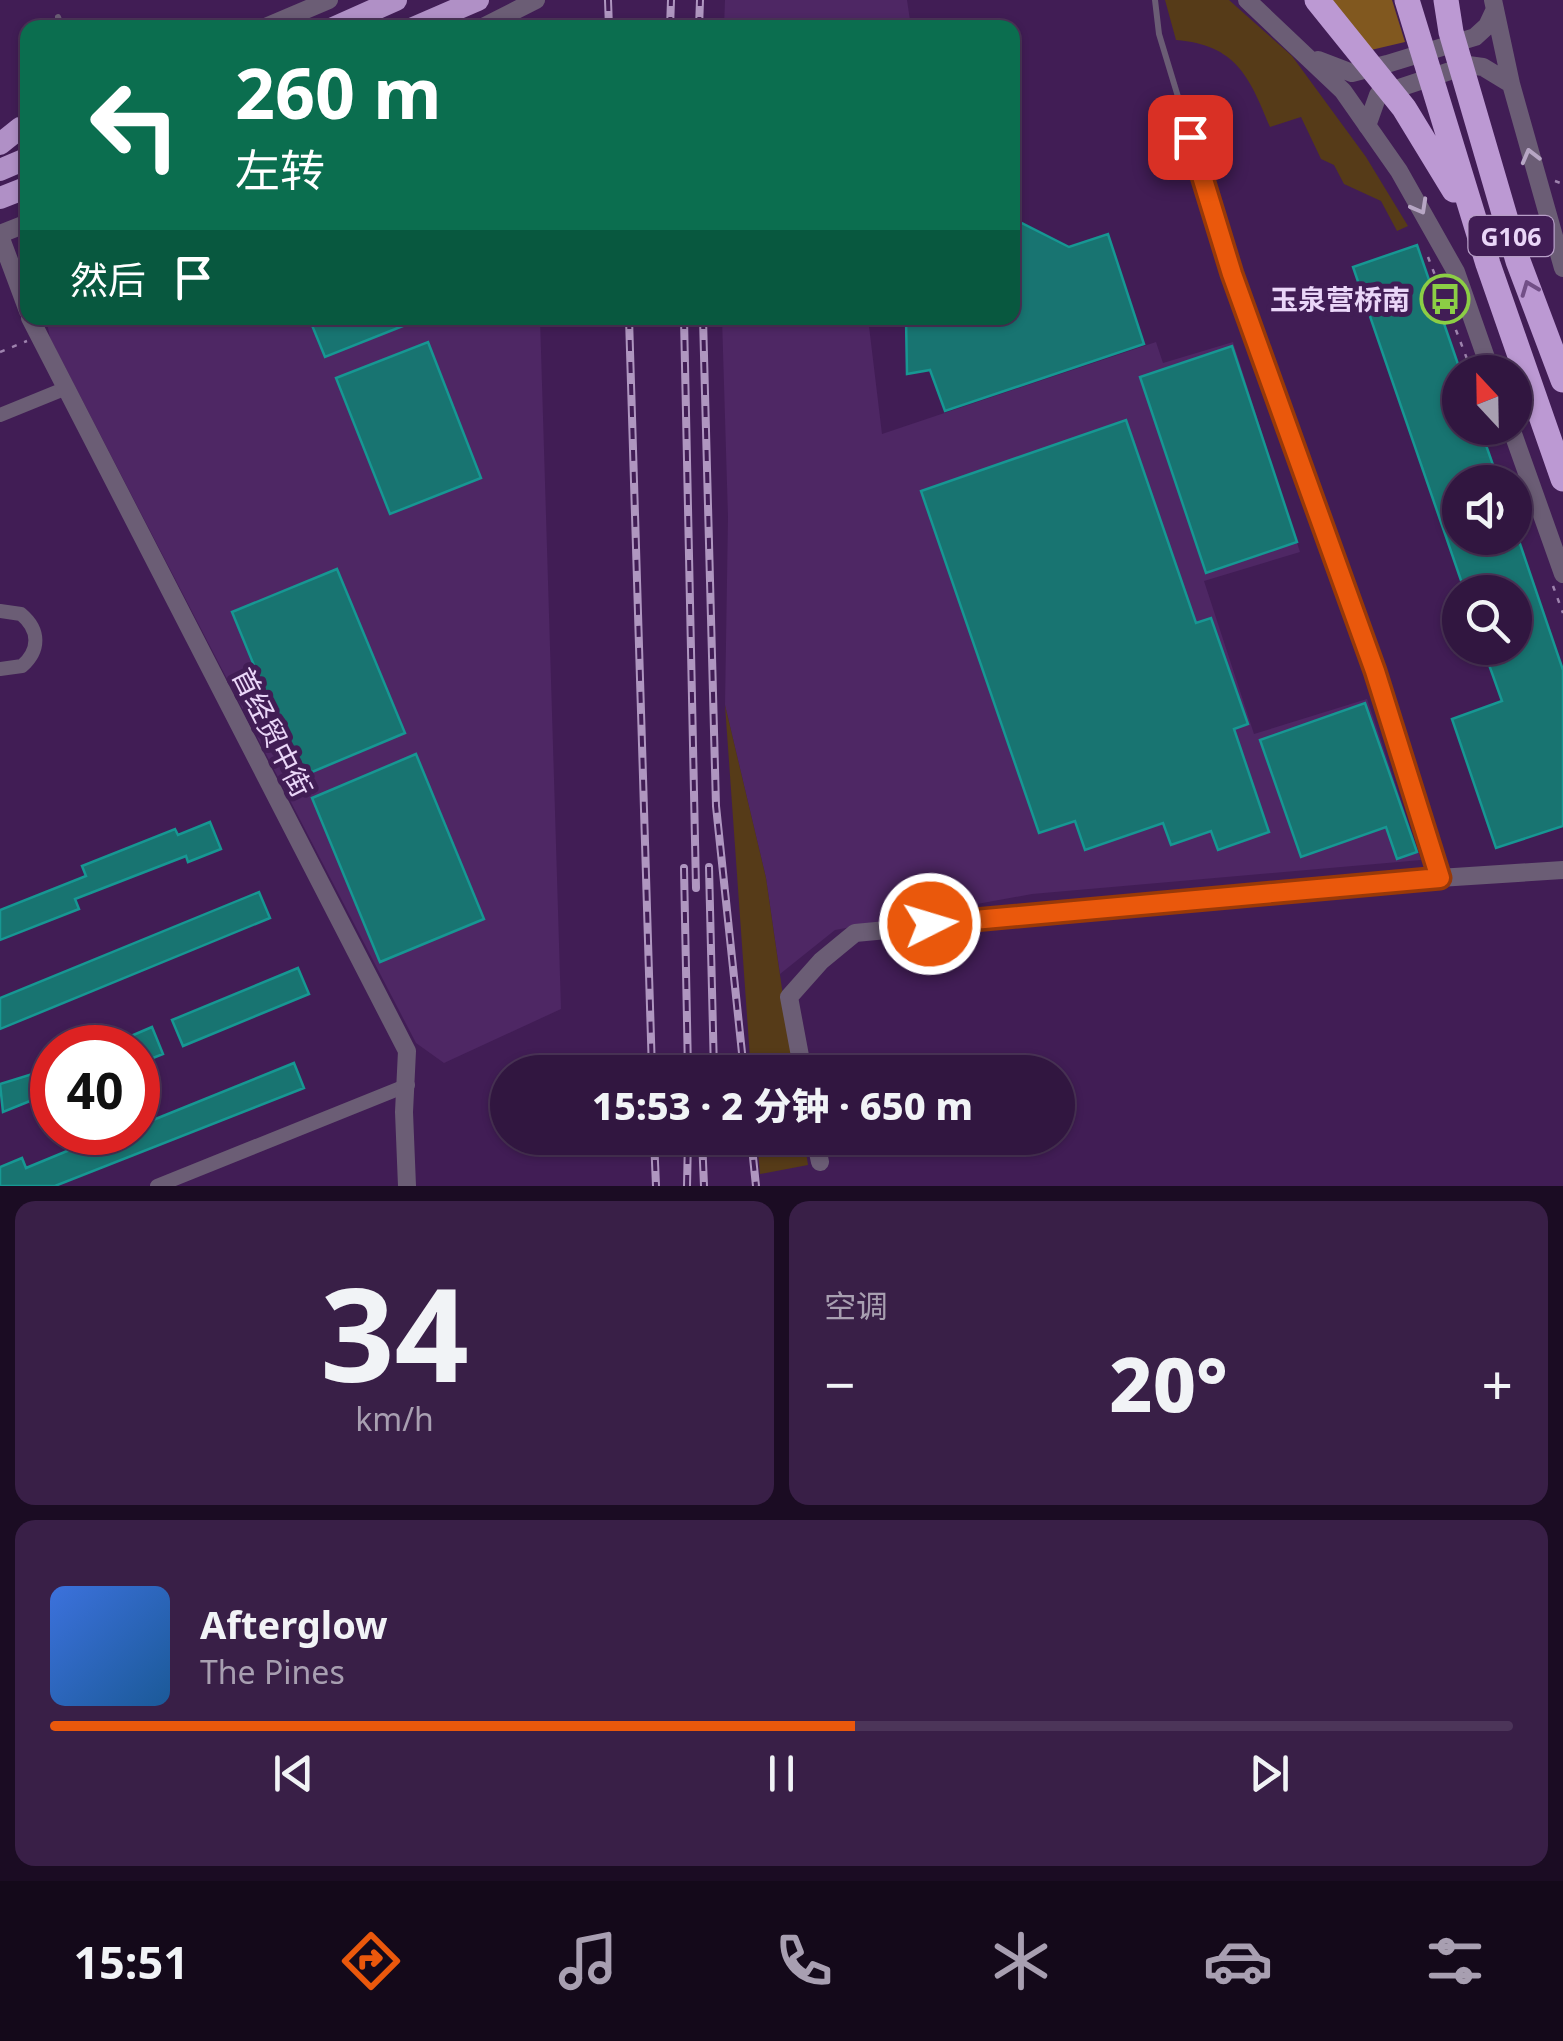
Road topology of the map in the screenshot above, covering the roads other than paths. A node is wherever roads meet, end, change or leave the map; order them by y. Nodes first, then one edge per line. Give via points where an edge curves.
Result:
1 (329, 0) edge
2 (396, 0) edge
3 (498, 0) edge
4 (536, 0) edge
5 (1156, 0) edge
6 (1247, 0) edge
7 (1302, 0) edge
8 (1317, 0) edge
9 (1407, 0) edge
10 (1443, 0) edge
11 (473, 2) edge
12 (1494, 4) edge
13 (58, 17) dead end
14 (59, 20) edge
15 (282, 20) edge
16 (351, 20) edge
17 (432, 20) edge
18 (453, 20) edge
19 (497, 20) edge
20 (1337, 26) junction
21 (1304, 53) junction
22 (1511, 84) junction
23 (1367, 126) junction
24 (16, 129) edge
25 (0, 144) edge
26 (1563, 195) edge
27 (1542, 200) junction
28 (1557, 226) edge
29 (0, 235) edge
30 (1488, 264) junction
31 (1563, 268) edge
32 (20, 289) edge
33 (33, 325) edge
34 (1485, 355) edge
35 (1563, 380) edge
36 (64, 389) junction
37 (0, 415) edge
38 (1517, 445) edge
39 (1563, 479) edge
40 (1563, 574) edge
41 (0, 611) edge
42 (0, 669) edge
43 (1563, 870) edge
44 (1440, 878) junction
45 (800, 1055) edge
46 (408, 1085) junction
47 (819, 1155) edge
48 (820, 1162) dead end
49 (157, 1186) edge
50 (407, 1186) edge

1 - 15 street
2 - 16 highway
3 - 11 highway
4 - 19 street
5 - 44 lane via 1159,34 1232,274 1375,671
6 - 21 street
7 - 20 highway
8 - 20 highway
9 - 30 highway, G106
35 -> 10 highway, G106 via 1518,261
11 - 17 highway
11 - 18 highway
12 - 21 street via 1475,37 1352,73
12 - 22 street
13 - 14 lane
20 - 30 highway via 1444,168
21 - 23 street via 1343,90
22 - 23 street via 1468,66 1378,96
27 -> 22 street
23 -> 34 street via 1456,272
24 - 25 highway
26 - 27 street
27 - 28 street
28 - 31 street
29 - 32 street, 首经贸中街
30 - 39 highway, G106
33 - 36 street, 首经贸中街
36 - 37 street
36 - 46 street, 首经贸中街 via 407,1052
38 - 40 street
41 - 42 street via 21,614 36,640 22,666
43 - 44 street
44 - 45 street via 855,933 789,997
46 - 49 street
46 - 50 street, 首经贸中街
47 - 48 street

